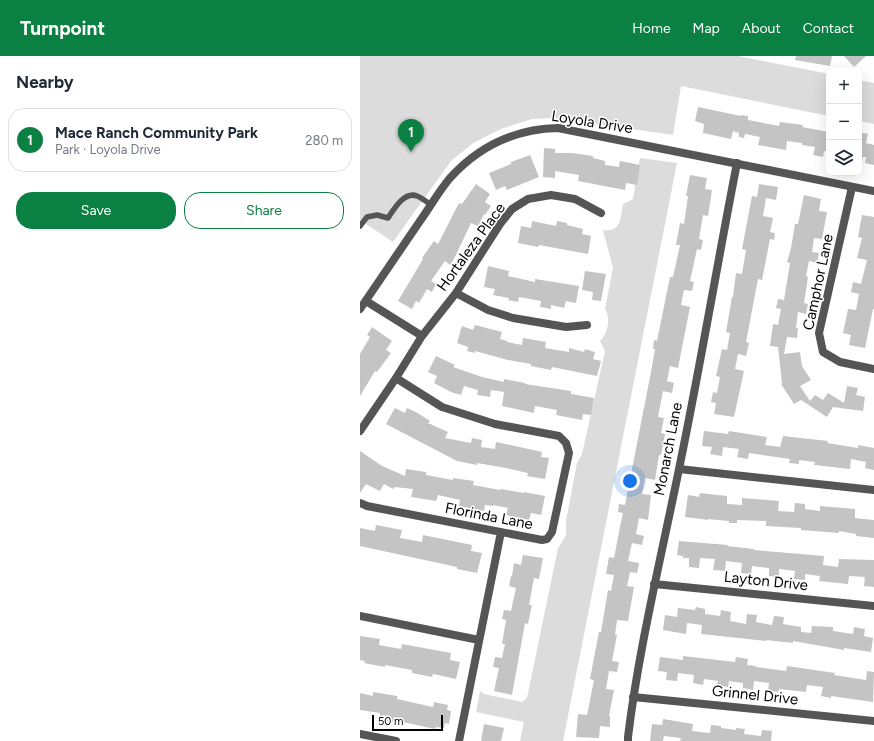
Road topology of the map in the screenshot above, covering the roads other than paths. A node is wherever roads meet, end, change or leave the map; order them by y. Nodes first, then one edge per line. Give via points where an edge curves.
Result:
1 (737, 163) junction
2 (852, 187) junction
3 (874, 192) edge
4 (431, 205) junction
5 (601, 213) dead end
6 (360, 226) edge
7 (456, 293) junction
8 (362, 305) edge
9 (587, 324) dead end
10 (422, 336) junction
11 (874, 369) edge
12 (396, 378) junction
13 (360, 431) edge
14 (679, 469) junction
15 (874, 490) edge
16 (360, 503) edge
17 (501, 532) junction
18 (654, 584) junction
19 (874, 606) edge
20 (360, 616) edge
21 (479, 640) junction
22 (633, 697) junction
23 (874, 721) edge
24 (360, 734) edge
25 (396, 741) edge
26 (460, 741) edge
27 (628, 741) edge

1 - 2 street, Loyola Drive
1 - 4 street, Loyola Drive via 558,128 540,128 495,142 450,179
1 - 14 street, Monarch Lane
2 - 3 street, Loyola Drive
2 - 11 street, Camphor Lane via 820,333 823,352 840,362
4 - 6 lane via 411,195 398,202 388,218 377,215 367,217
4 - 8 street, Loyola Drive
5 - 7 street, Hortaleza Place via 575,199 551,195 528,199 512,209 500,224
7 - 9 street via 488,310 513,318 566,327
7 - 10 street, Hortaleza Place
8 - 10 street
10 - 12 street, Hortaleza Place
12 - 13 street, Hortaleza Place
12 - 17 street, Florinda Lane via 442,408 495,424 559,436 566,443 569,453 552,532 547,539
14 - 15 street
14 - 18 street, Monarch Lane
16 - 17 street, Florinda Lane
17 - 21 street
18 - 19 street, Layton Drive
18 - 22 street, Monarch Lane
20 - 21 street
21 - 26 street
22 - 23 street, Grinnel Drive
22 - 27 street, Monarch Lane
24 - 25 street

